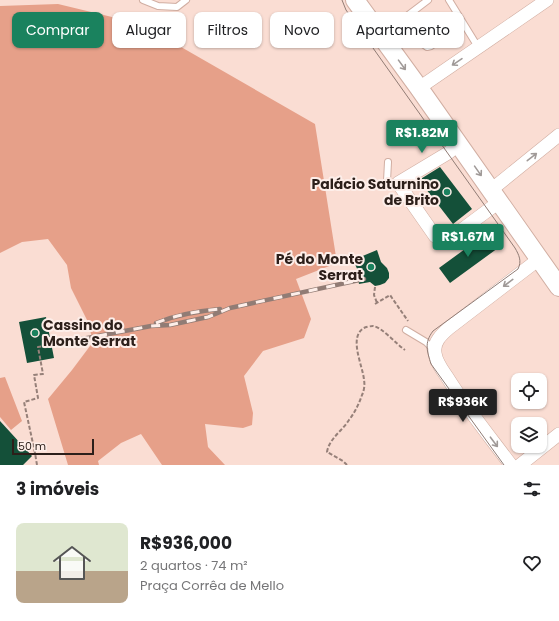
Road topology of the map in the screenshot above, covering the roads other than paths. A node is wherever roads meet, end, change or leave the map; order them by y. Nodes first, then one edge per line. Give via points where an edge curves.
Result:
1 (143, 0) edge
2 (186, 0) edge
3 (355, 0) edge
4 (428, 0) edge
5 (449, 0) edge
6 (547, 0) edge
7 (412, 12) edge
8 (456, 12) edge
9 (464, 25) edge
10 (478, 47) junction
11 (419, 88) junction
12 (559, 135) edge
13 (459, 144) junction
14 (388, 162) dead end
15 (398, 184) junction
16 (495, 196) junction
17 (539, 259) junction
18 (559, 287) edge
19 (406, 330) dead end
20 (434, 350) junction
21 (559, 434) edge
22 (511, 465) edge
23 (520, 465) edge

1 - 2 lane via 158,6 177,7
3 -> 11 main road
4 - 7 lane
5 - 8 lane
6 - 10 street
9 - 10 lane
10 -> 11 street
11 - 13 main road
16 -> 12 street
13 - 15 street
13 -> 16 main road
14 - 15 lane via 387,181 392,186
15 - 16 street via 440,240 448,240
16 - 17 main road
17 - 18 main road
17 -> 20 street via 449,328 437,340
19 - 20 lane
20 -> 22 street via 434,355 460,398
21 - 23 street

